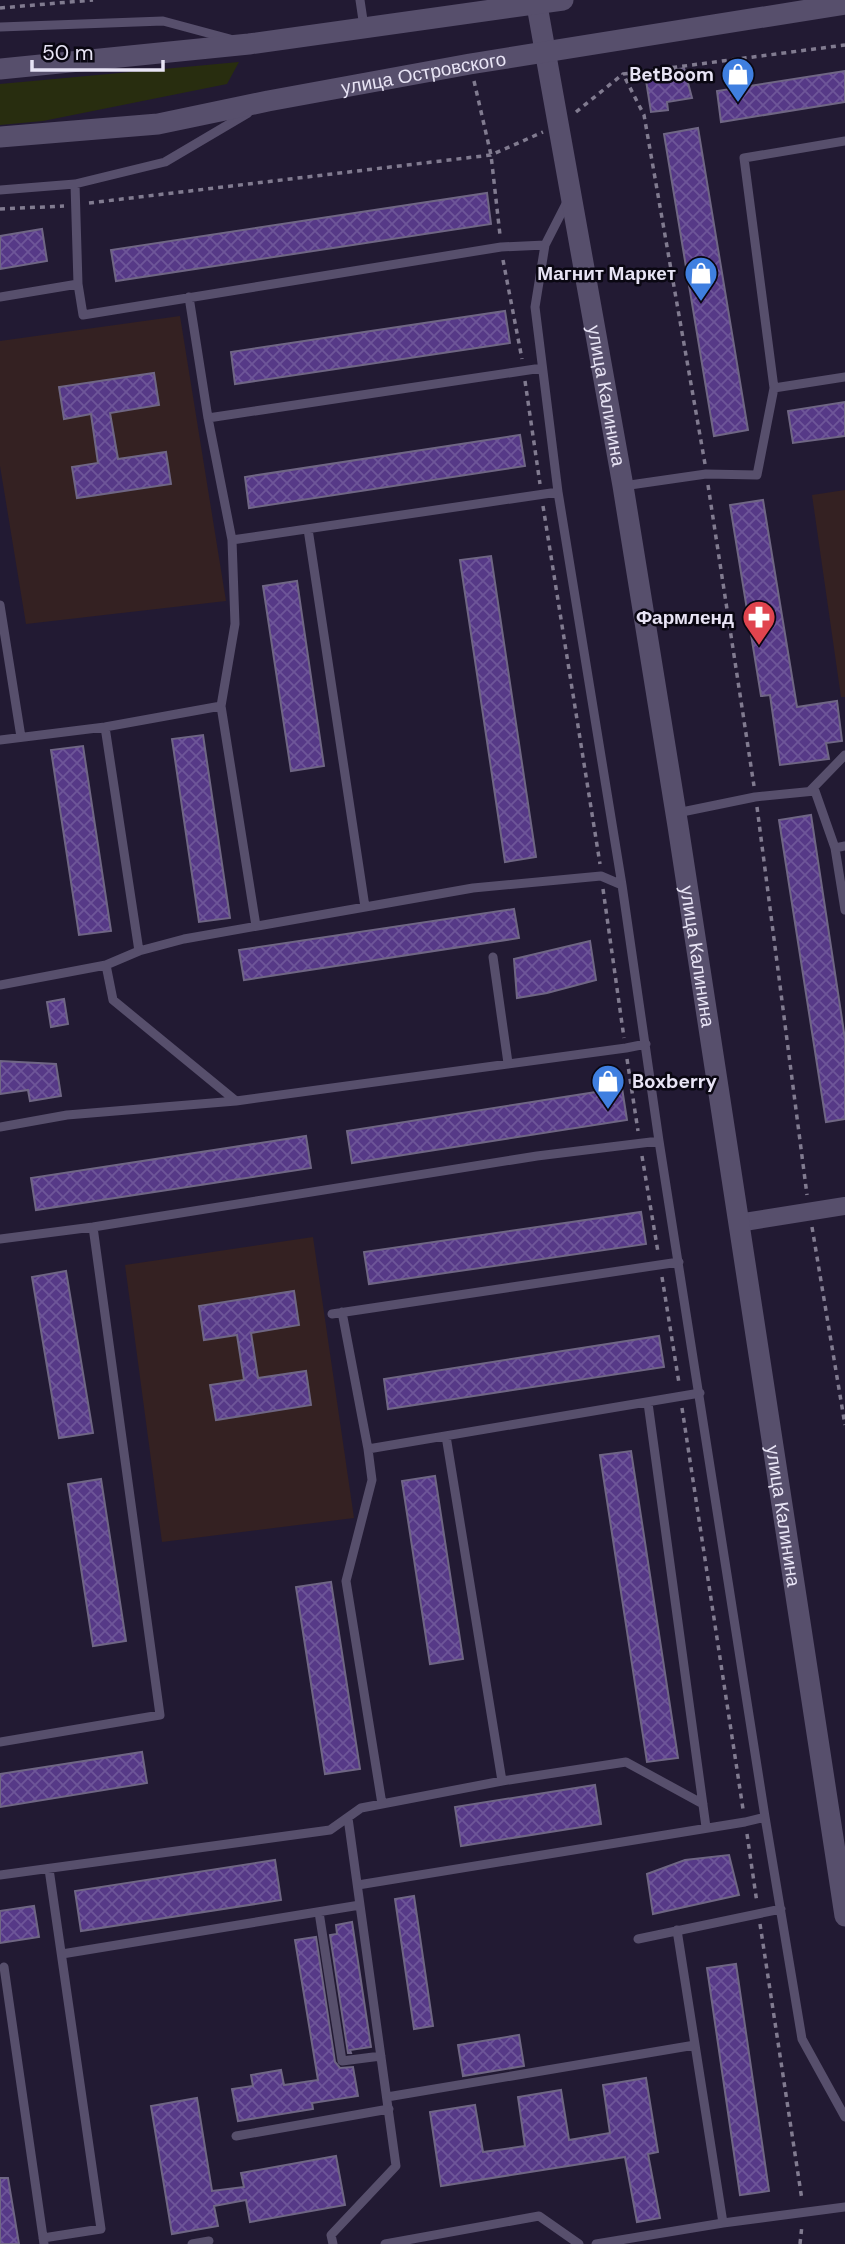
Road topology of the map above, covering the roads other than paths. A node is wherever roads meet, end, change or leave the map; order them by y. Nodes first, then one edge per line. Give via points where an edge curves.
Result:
1 (360, 0) edge
2 (563, 0) edge
3 (536, 1) edge
4 (845, 4) edge
5 (0, 27) edge
6 (364, 27) junction
7 (249, 44) junction
8 (544, 53) junction
9 (0, 69) edge
10 (268, 101) junction
11 (0, 137) edge
12 (845, 141) edge
13 (75, 184) junction
14 (0, 190) edge
15 (571, 195) junction
16 (545, 245) junction
17 (78, 284) junction
18 (0, 297) edge
19 (189, 298) junction
20 (542, 368) junction
21 (845, 377) edge
22 (774, 388) junction
23 (208, 418) junction
24 (623, 486) junction
25 (558, 492) junction
26 (309, 529) junction
27 (232, 540) junction
28 (0, 605) edge
29 (221, 706) junction
30 (105, 727) junction
31 (21, 737) junction
32 (0, 740) edge
33 (845, 755) edge
34 (810, 792) junction
35 (676, 813) junction
36 (840, 847) edge
37 (622, 885) junction
38 (365, 907) junction
39 (845, 910) edge
40 (257, 926) junction
41 (139, 951) junction
42 (493, 957) dead end
43 (106, 965) junction
44 (0, 985) edge
45 (646, 1044) junction
46 (508, 1063) junction
47 (236, 1101) junction
48 (0, 1128) edge
49 (659, 1140) junction
50 (845, 1206) edge
51 (738, 1223) junction
52 (93, 1227) junction
53 (0, 1240) edge
54 (679, 1262) junction
55 (700, 1394) junction
56 (648, 1403) junction
57 (446, 1436) junction
58 (368, 1449) junction
59 (0, 1742) edge
60 (502, 1782) junction
61 (382, 1804) junction
62 (703, 1804) junction
63 (765, 1817) junction
64 (348, 1818) junction
65 (706, 1828) junction
66 (49, 1869) junction
67 (0, 1875) edge
68 (358, 1885) junction
69 (360, 1905) junction
70 (780, 1909) junction
71 (318, 1912) junction
72 (845, 1916) edge
73 (677, 1930) junction
74 (638, 1939) dead end
75 (62, 1954) junction
76 (4, 1967) dead end
77 (695, 2045) junction
78 (381, 2056) junction
79 (387, 2096) junction
80 (389, 2109) junction
81 (845, 2117) edge
82 (236, 2136) dead end
83 (845, 2207) edge
84 (723, 2223) junction
85 (43, 2241) edge
86 (209, 2241) dead end
87 (192, 2244) edge
88 (333, 2244) edge
89 (385, 2244) edge
90 (579, 2244) edge
91 (596, 2244) edge

1 - 6 lane
2 - 3 street
3 - 6 street
3 - 8 street, улица Калинина
4 - 8 street, улица Островского
5 - 7 lane via 163,21
6 - 7 street
7 - 9 street
8 - 10 street, улица Островского
8 - 15 street, улица Калинина
10 - 11 street, улица Островского via 158,124
10 - 13 lane via 165,162
12 - 22 lane via 744,158
13 - 14 lane
13 - 17 lane
15 - 16 lane
15 - 24 street, улица Калинина
16 - 19 lane via 501,247
16 - 20 lane via 535,307
17 - 18 lane
17 - 19 lane via 83,315
19 - 23 lane
20 - 23 lane
20 - 25 lane
21 - 22 lane
22 - 24 lane via 757,475 706,474
23 - 27 lane
24 - 35 street, улица Калинина
25 - 26 lane
25 - 37 lane
26 - 27 lane
26 - 38 lane
27 - 29 lane via 235,624
28 - 31 lane
29 - 30 lane
29 - 40 lane
30 - 31 lane
30 - 41 lane
31 - 32 lane
33 - 34 lane
34 - 35 lane via 755,797
34 - 36 lane via 815,791
35 - 51 street, улица Калинина
36 - 39 lane
37 - 38 lane via 601,876 473,888
37 - 45 lane
38 - 40 lane
40 - 41 lane
41 - 43 lane
42 - 46 lane
43 - 44 lane
43 - 47 lane via 113,1000
45 - 46 lane
45 - 49 lane
46 - 47 lane
47 - 48 lane via 67,1115
49 - 52 lane
49 - 54 lane
50 - 51 street
51 - 72 street, улица Калинина
52 - 53 lane
52 - 59 lane via 160,1716
54 - 55 lane
54 - 58 lane via 337,1313
55 - 56 lane
55 - 63 lane
56 - 57 lane
56 - 62 lane
57 - 58 lane
57 - 60 lane
58 - 61 lane via 372,1480 346,1581
60 - 61 lane
60 - 62 lane via 626,1762
61 - 64 lane via 361,1808
62 - 65 lane
63 - 65 lane
63 - 70 lane
64 - 66 lane via 330,1830
64 - 68 lane
65 - 68 lane
66 - 67 lane
66 - 75 lane
68 - 69 lane
69 - 71 lane
69 - 78 lane
70 - 73 lane
70 - 81 lane via 802,2039
71 - 75 lane
71 - 78 lane via 342,2061
73 - 74 lane
73 - 77 lane
75 - 85 lane via 101,2229
76 - 85 lane
77 - 79 lane
77 - 84 lane
78 - 79 lane
79 - 80 lane
80 - 82 lane
80 - 88 lane via 396,2166 331,2235
83 - 84 lane
84 - 91 lane
86 - 87 lane
89 - 90 lane via 539,2216

